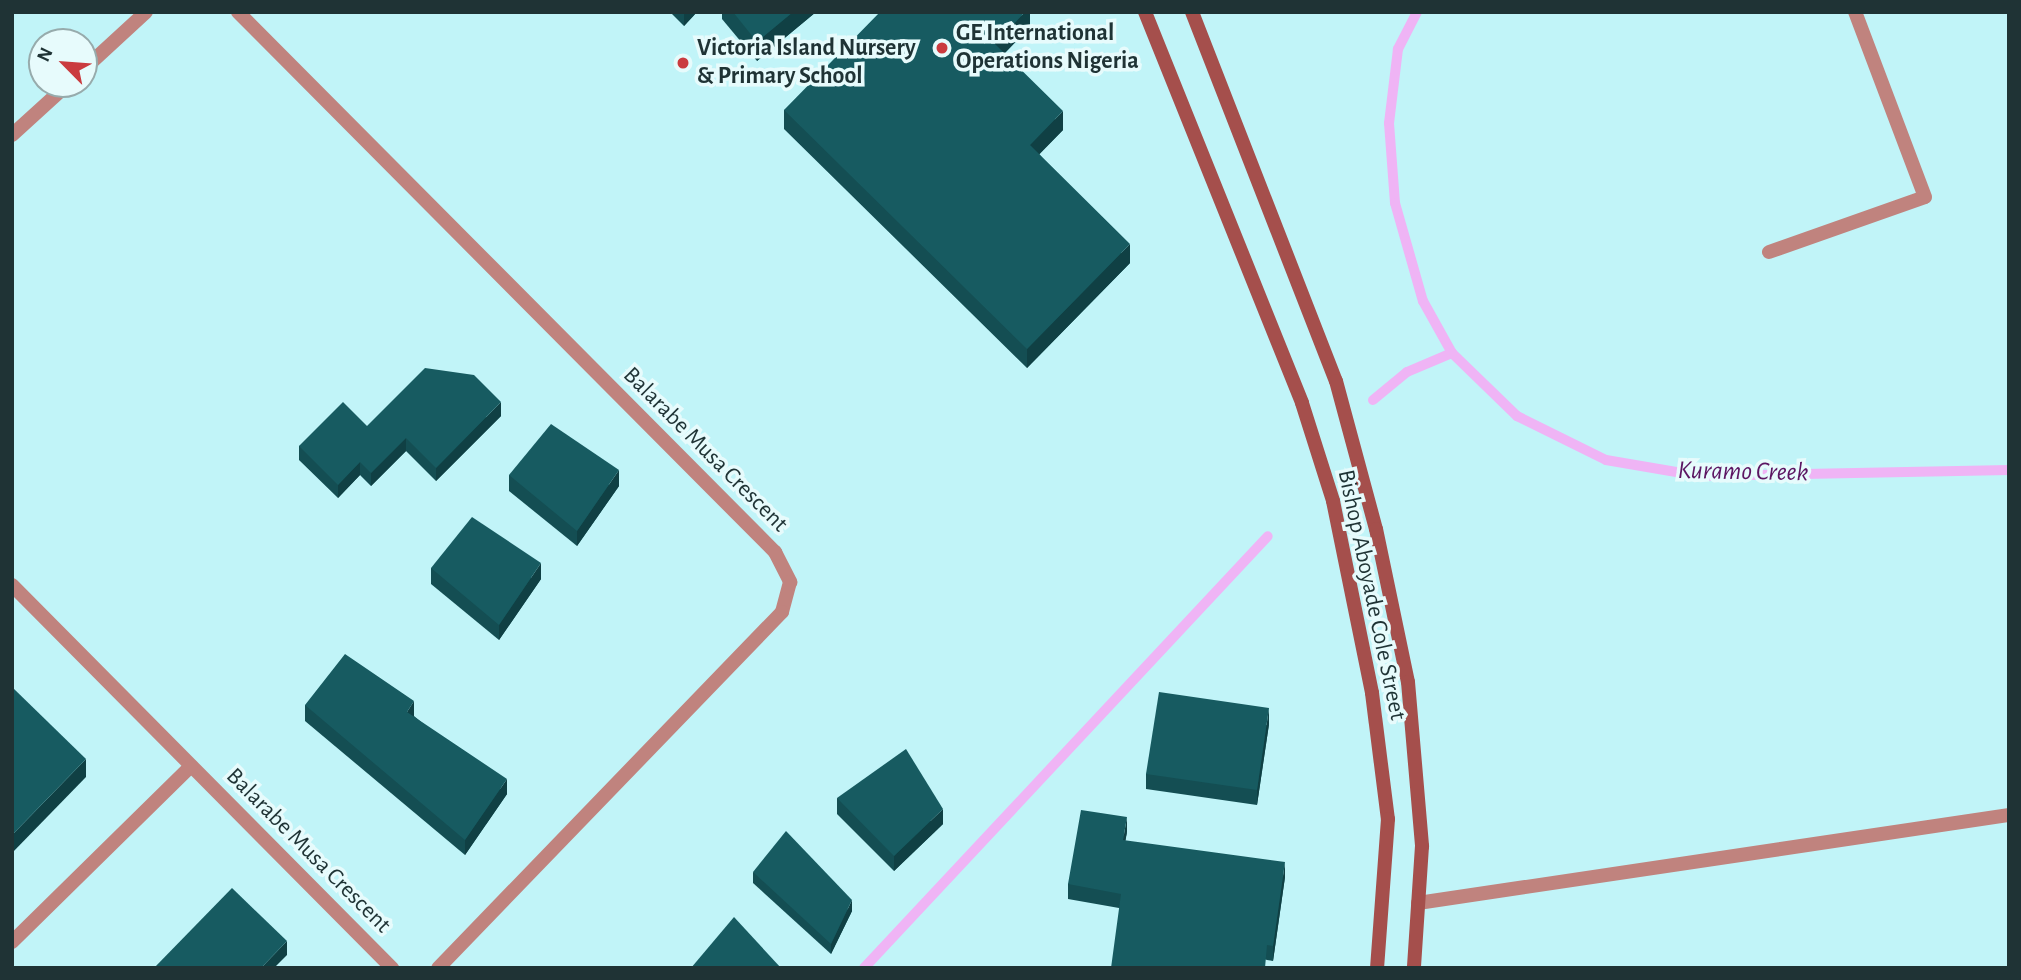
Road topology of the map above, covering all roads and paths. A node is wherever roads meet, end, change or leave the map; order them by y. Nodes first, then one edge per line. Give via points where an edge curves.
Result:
1 (146, 12) edge
2 (238, 12) edge
3 (1144, 12) edge
4 (1192, 12) edge
5 (1855, 12) edge
6 (98, 56) edge
7 (53, 98) edge
8 (12, 135) edge
9 (1769, 252) dead end
10 (12, 585) edge
11 (191, 766) junction
12 (2009, 815) edge
13 (1418, 903) junction
14 (12, 942) edge
15 (392, 968) edge
16 (438, 968) edge
17 (1377, 968) edge
18 (1414, 968) edge

1 - 6 street
2 - 16 street, Balarabe Musa Crescent via 775,552 790,582 782,612
3 - 17 street, Bishop Aboyade Cole Street via 1301,403 1333,501 1372,693 1388,819
4 - 13 street, Bishop Aboyade Cole Street via 1336,381 1377,529 1408,682 1422,846
5 - 9 street via 1925,197
7 - 8 street
10 - 11 street, Balarabe Musa Crescent
11 - 14 street, Balarabe Musa Crescent
11 - 15 street, Balarabe Musa Crescent
12 - 13 street
13 - 18 street, Bishop Aboyade Cole Street

